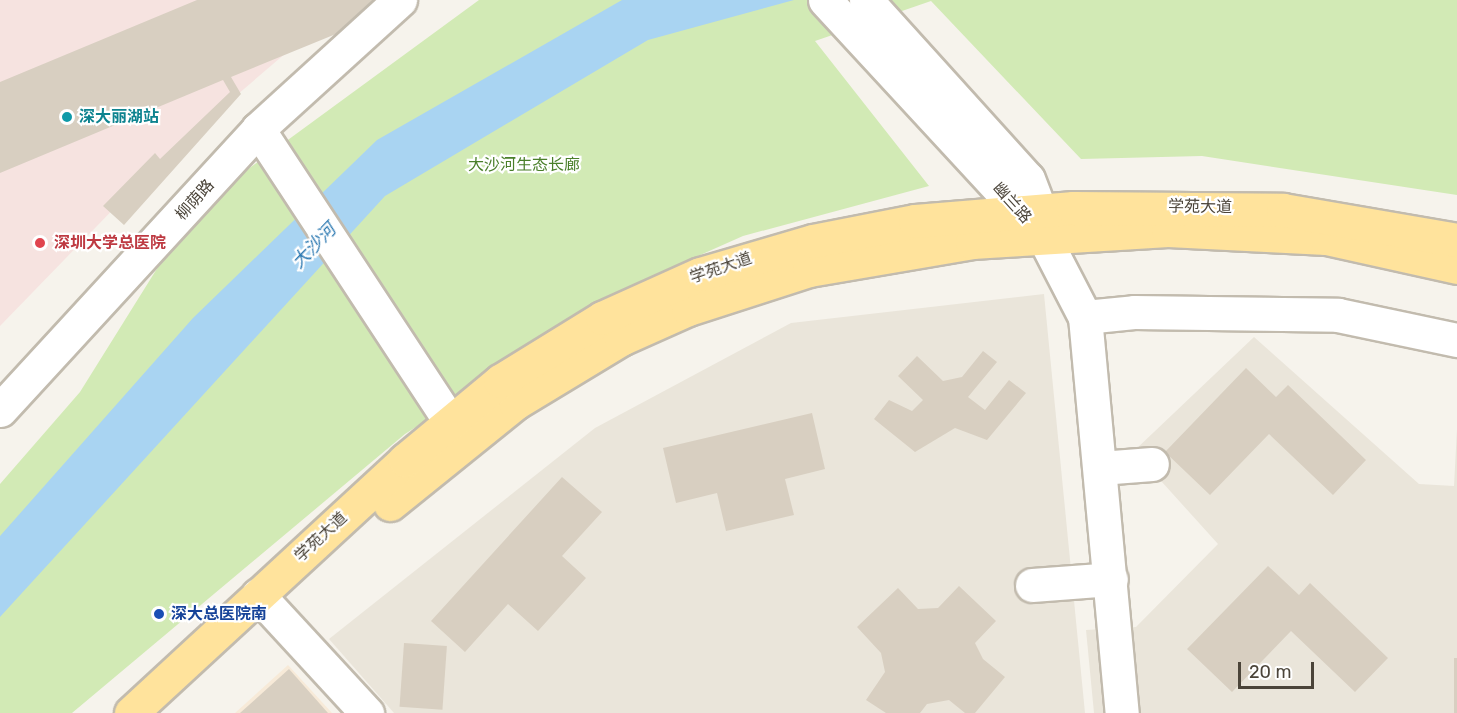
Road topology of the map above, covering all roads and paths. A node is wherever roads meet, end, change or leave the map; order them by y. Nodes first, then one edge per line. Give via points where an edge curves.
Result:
1 (400, 0) edge
2 (825, 0) edge
3 (866, 0) edge
4 (262, 134) junction
5 (1034, 219) junction
6 (1457, 240) edge
7 (1457, 267) edge
8 (1085, 317) junction
9 (1457, 340) edge
10 (0, 410) edge
11 (450, 421) junction
12 (1152, 464) dead end
13 (1100, 468) junction
14 (1111, 579) junction
15 (1032, 585) dead end
16 (266, 603) junction
17 (131, 713) edge
18 (165, 713) edge
19 (367, 713) edge
20 (1122, 713) edge

1 - 4 street, 柳荫路
2 - 5 street, 幽兰路
3 - 5 street, 幽兰路 via 1017,166
4 - 10 street, 柳荫路
4 - 11 street
5 - 6 main road, 学苑大道 via 1176,206 1283,210
5 - 7 main road, 学苑大道 via 1168,230 1272,232 1382,248
5 - 8 street
5 - 11 main road, 学苑大道 via 861,231 700,273 602,318 552,347
5 - 16 main road, 学苑大道 via 925,248 809,270 688,309 621,339 515,403
8 - 9 street via 1134,312 1338,315
8 - 13 street
11 - 16 main road, 学苑大道
12 - 13 street
13 - 14 street
14 - 15 street
14 - 20 street
16 - 17 main road, 学苑大道
16 - 18 main road, 学苑大道
16 - 19 street

